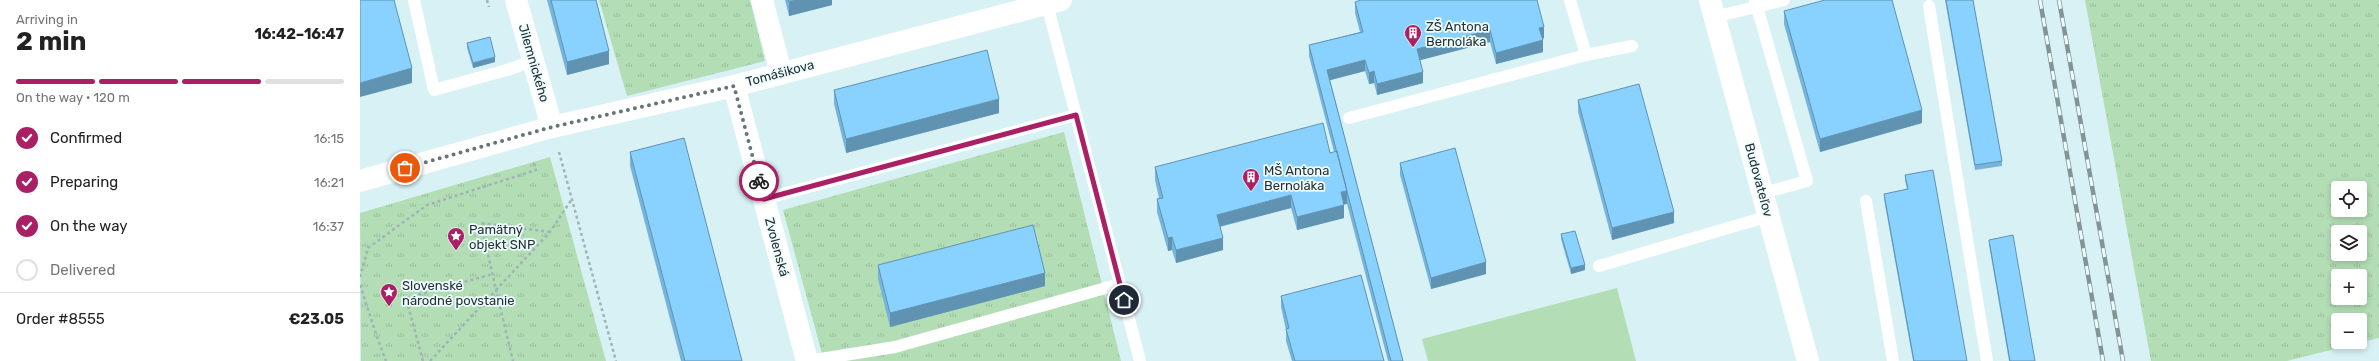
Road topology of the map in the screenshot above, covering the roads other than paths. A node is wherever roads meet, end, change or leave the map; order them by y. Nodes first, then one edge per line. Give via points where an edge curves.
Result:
1 (414, 0) edge
2 (516, 0) edge
3 (762, 0) edge
4 (1570, 0) edge
5 (1784, 0) edge
6 (1054, 2) edge
7 (1756, 3) edge
8 (1929, 6) dead end
9 (1712, 8) edge
10 (1632, 46) dead end
11 (1586, 55) junction
12 (533, 60) junction
13 (781, 73) junction
14 (734, 86) junction
15 (1076, 115) junction
16 (1349, 118) dead end
17 (552, 127) junction
18 (360, 180) edge
19 (1763, 193) junction
20 (764, 199) junction
21 (1866, 201) dead end
22 (1769, 216) junction
23 (1599, 266) dead end
24 (1120, 284) junction
25 (808, 361) edge
26 (1140, 361) edge
27 (1808, 361) edge
28 (1893, 361) edge
29 (1987, 361) edge

1 - 12 lane via 434,90 507,70
2 - 12 street, Jilemnického
3 - 13 street
4 - 11 lane
5 - 7 lane
6 - 13 street, Tomášikova
6 - 15 lane
7 - 9 lane
7 - 19 lane via 1807,181
8 - 29 lane
9 - 19 street, Budovateľov
10 - 11 lane
11 - 16 lane
12 - 17 street, Jilemnického
13 - 14 street, Tomášikova
14 - 17 street, Tomášikova
14 - 20 street, Zvolenská
15 - 20 lane
15 - 24 lane
17 - 18 street, Tomášikova
19 - 22 street, Budovateľov
20 - 25 street, Zvolenská
21 - 28 lane
22 - 23 lane
22 - 27 street, Budovateľov
24 - 25 lane via 895,347
24 - 26 lane

